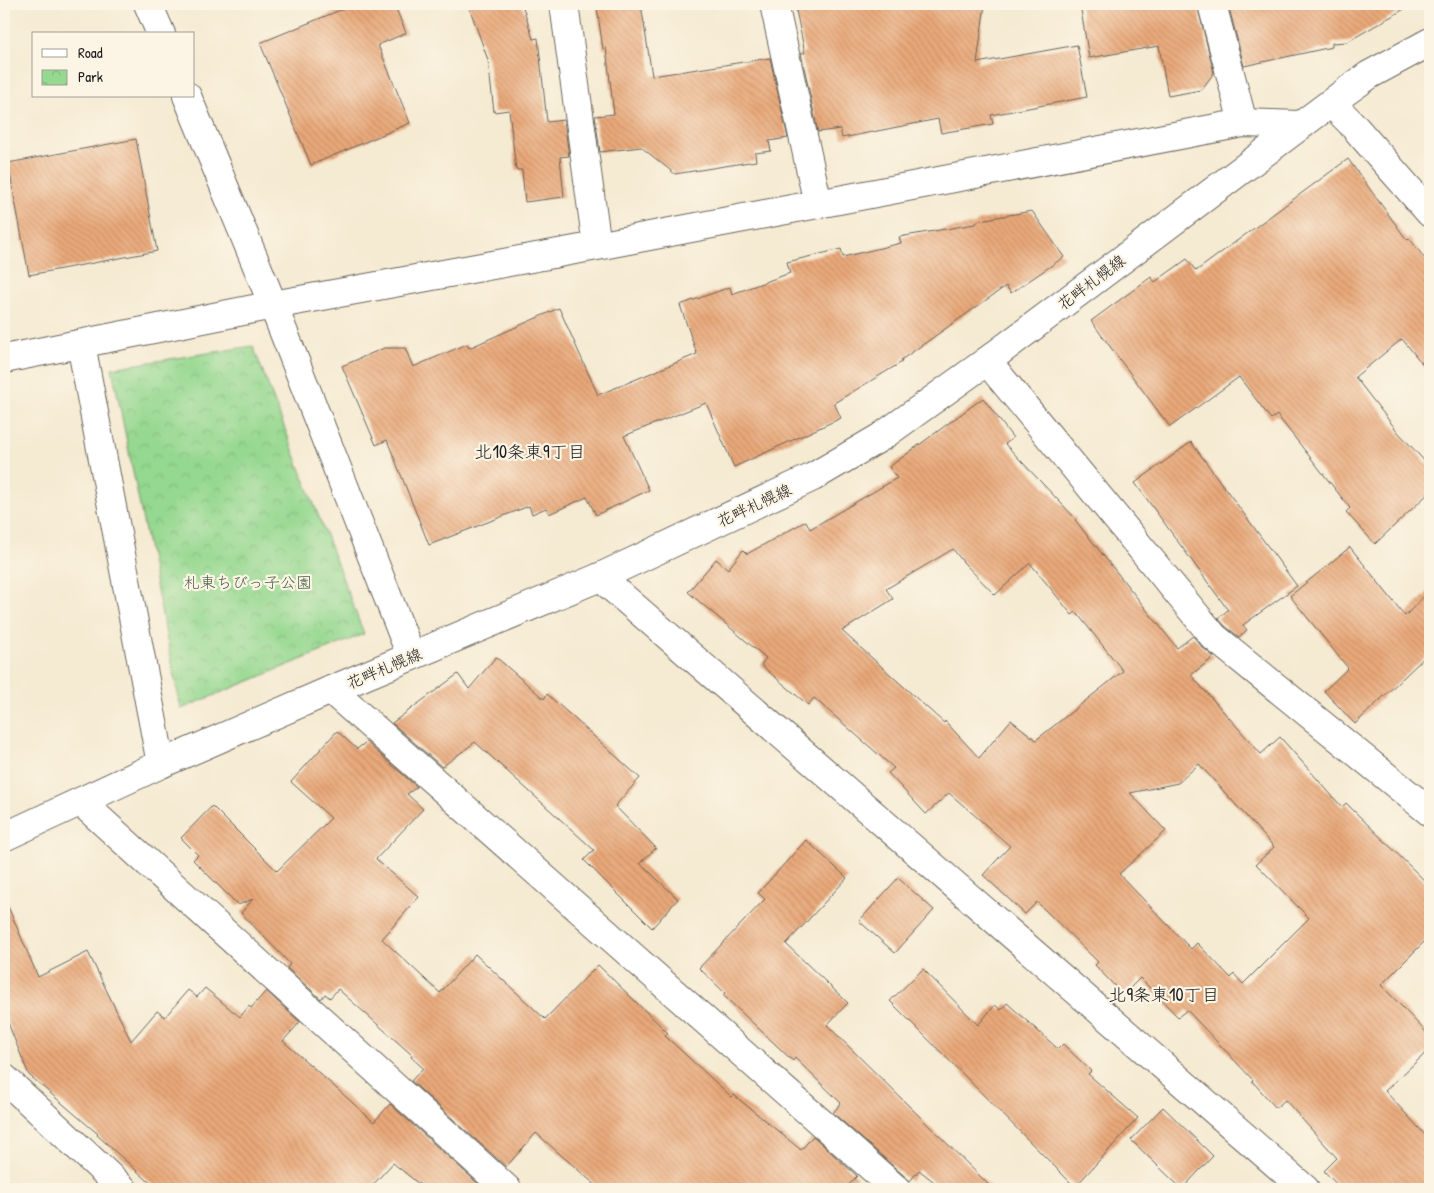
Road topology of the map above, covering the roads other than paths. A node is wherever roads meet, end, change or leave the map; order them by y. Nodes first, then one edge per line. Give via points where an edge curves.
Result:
1 (148, 4) edge
2 (564, 4) edge
3 (774, 4) edge
4 (1212, 4) edge
5 (160, 32) edge
6 (1430, 42) edge
7 (188, 98) edge
8 (1331, 103) junction
9 (1243, 122) junction
10 (1300, 124) junction
11 (818, 204) junction
12 (1430, 213) edge
13 (598, 246) junction
14 (273, 305) junction
15 (81, 344) junction
16 (4, 359) edge
17 (987, 361) junction
18 (600, 577) junction
19 (411, 656) junction
20 (331, 690) junction
21 (161, 764) junction
22 (82, 802) junction
23 (1430, 812) edge
24 (4, 837) edge
25 (4, 1078) edge
26 (122, 1189) edge
27 (507, 1189) edge
28 (896, 1189) edge
29 (1305, 1189) edge

1 - 5 street
2 - 13 street
3 - 11 street
4 - 9 street
6 - 8 street, 花畔札幌線 via 1369,75
7 - 14 street
8 - 10 street, 花畔札幌線
8 - 12 street
9 - 10 street
9 - 11 street
10 - 17 street, 花畔札幌線
11 - 13 street
13 - 14 street
14 - 15 street
14 - 19 street
15 - 16 street
15 - 21 street
17 - 18 street, 花畔札幌線 via 881,437 812,478
17 - 23 street via 1214,637
18 - 19 street, 花畔札幌線
18 - 29 street
19 - 20 street, 花畔札幌線
20 - 21 street, 花畔札幌線
20 - 28 street
21 - 22 street, 花畔札幌線
22 - 24 street, 花畔札幌線
22 - 27 street
25 - 26 street

